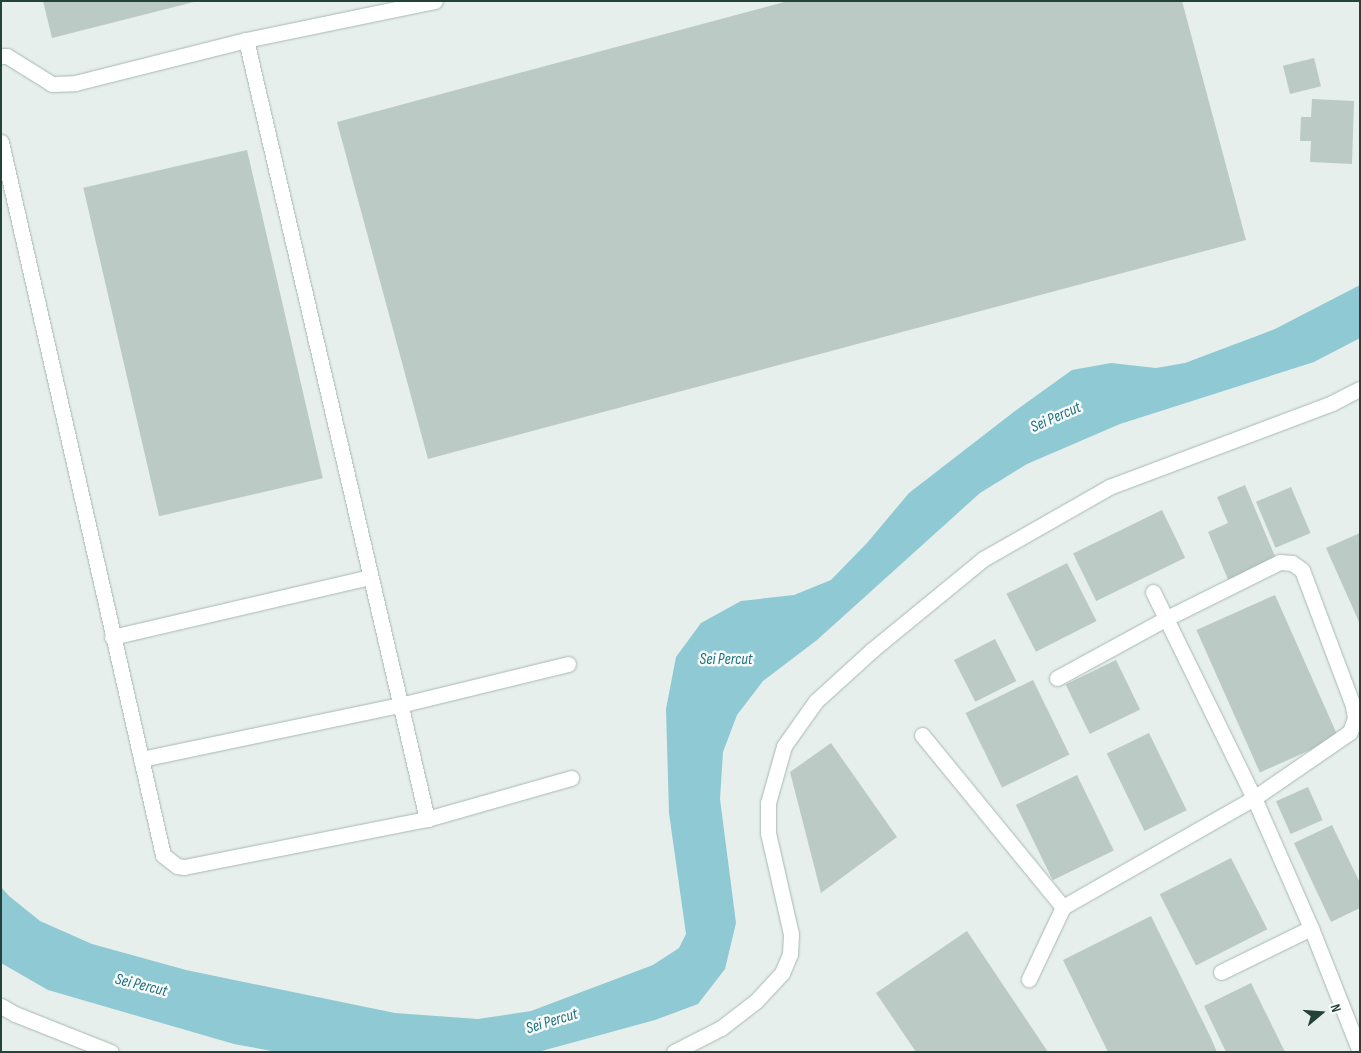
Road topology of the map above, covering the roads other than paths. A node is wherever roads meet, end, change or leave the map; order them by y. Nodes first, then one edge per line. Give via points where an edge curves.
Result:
1 (435, 1) edge
2 (246, 40) junction
3 (1, 56) edge
4 (1, 142) edge
5 (1360, 389) edge
6 (370, 577) junction
7 (1153, 592) dead end
8 (1165, 619) junction
9 (112, 637) junction
10 (568, 664) dead end
11 (1057, 678) dead end
12 (400, 706) junction
13 (922, 736) dead end
14 (141, 759) junction
15 (571, 778) dead end
16 (1254, 798) junction
17 (427, 819) junction
18 (1063, 907) junction
19 (1311, 928) junction
20 (1221, 972) dead end
21 (1029, 979) dead end
22 (1, 1006) edge
23 (110, 1052) edge
24 (674, 1052) edge
25 (1360, 1052) edge

1 - 2 street
2 - 3 street via 75,83 52,84 7,56
2 - 6 street
4 - 9 street
5 - 24 street via 1332,403 1109,487 976,565 816,700 784,746 768,803 768,833 791,934 790,954 782,973 756,1001 721,1028
6 - 9 street
6 - 12 street
7 - 8 street
8 - 11 street
8 - 16 street
8 - 16 street via 1280,562 1292,562 1302,570 1355,718 1350,732
9 - 14 street
10 - 12 street
12 - 14 street
12 - 17 street
13 - 18 street
14 - 17 street via 163,855 176,866
15 - 17 street
16 - 18 street
16 - 19 street
18 - 21 street
19 - 20 street
19 - 25 street
22 - 23 street

